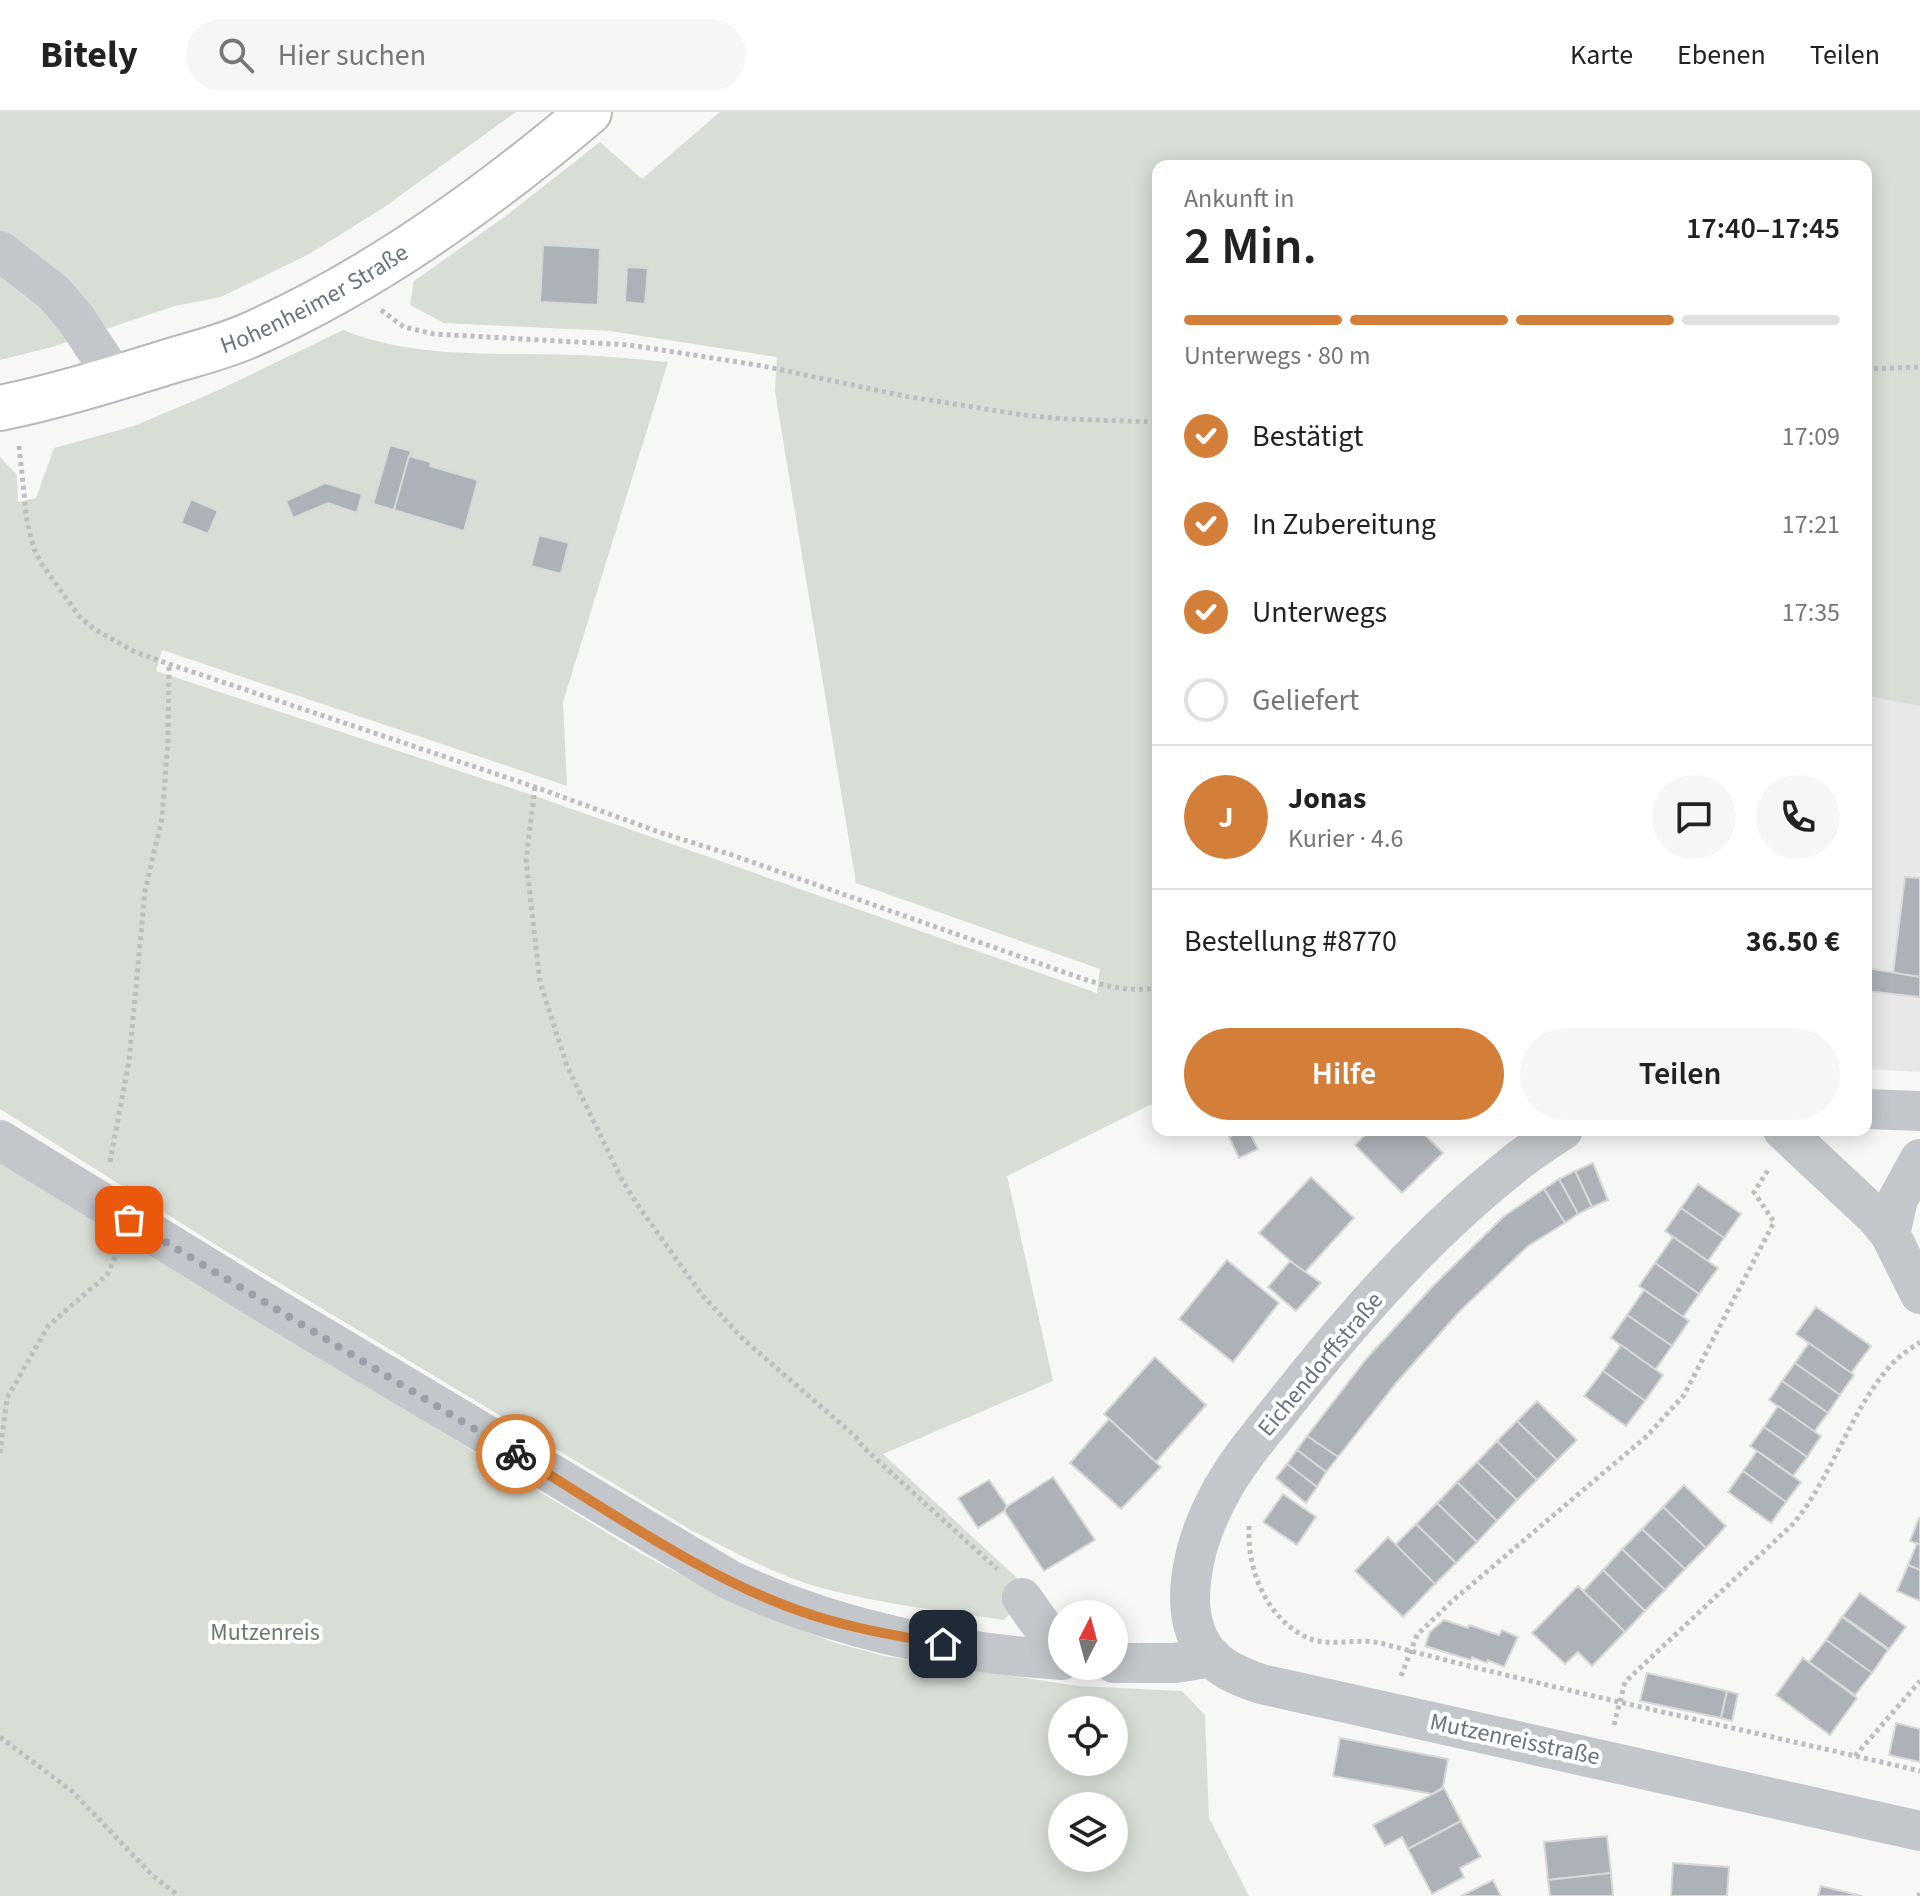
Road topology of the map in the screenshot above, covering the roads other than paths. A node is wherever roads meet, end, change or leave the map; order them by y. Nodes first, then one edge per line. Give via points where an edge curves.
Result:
1 (589, 112) edge
2 (0, 251) edge
3 (115, 378) junction
4 (6, 407) edge
5 (1872, 1109) edge
6 (1920, 1111) edge
7 (1555, 1136) edge
8 (1789, 1136) edge
9 (0, 1140) edge
10 (1920, 1159) edge
11 (1890, 1234) junction
12 (1920, 1294) edge
13 (1022, 1598) road end
14 (1048, 1637) edge
15 (1212, 1657) junction
16 (1048, 1659) edge
17 (1128, 1663) edge
18 (1920, 1831) edge

1 - 3 main road, Hohenheimer Straße via 404,250 351,282 248,336
2 - 3 street via 54,293
3 - 4 main road, Hohenheimer Straße
5 - 6 street
7 - 15 street, Eichendorffstraße via 1492,1183 1381,1289 1231,1476 1207,1523 1192,1588 1191,1614
8 - 11 street
9 - 16 street via 666,1544 769,1599 856,1628
10 - 11 street via 1898,1199
11 - 12 street
13 - 14 street
15 - 17 street
15 - 18 street, Mutzenreisstraße via 1261,1684

